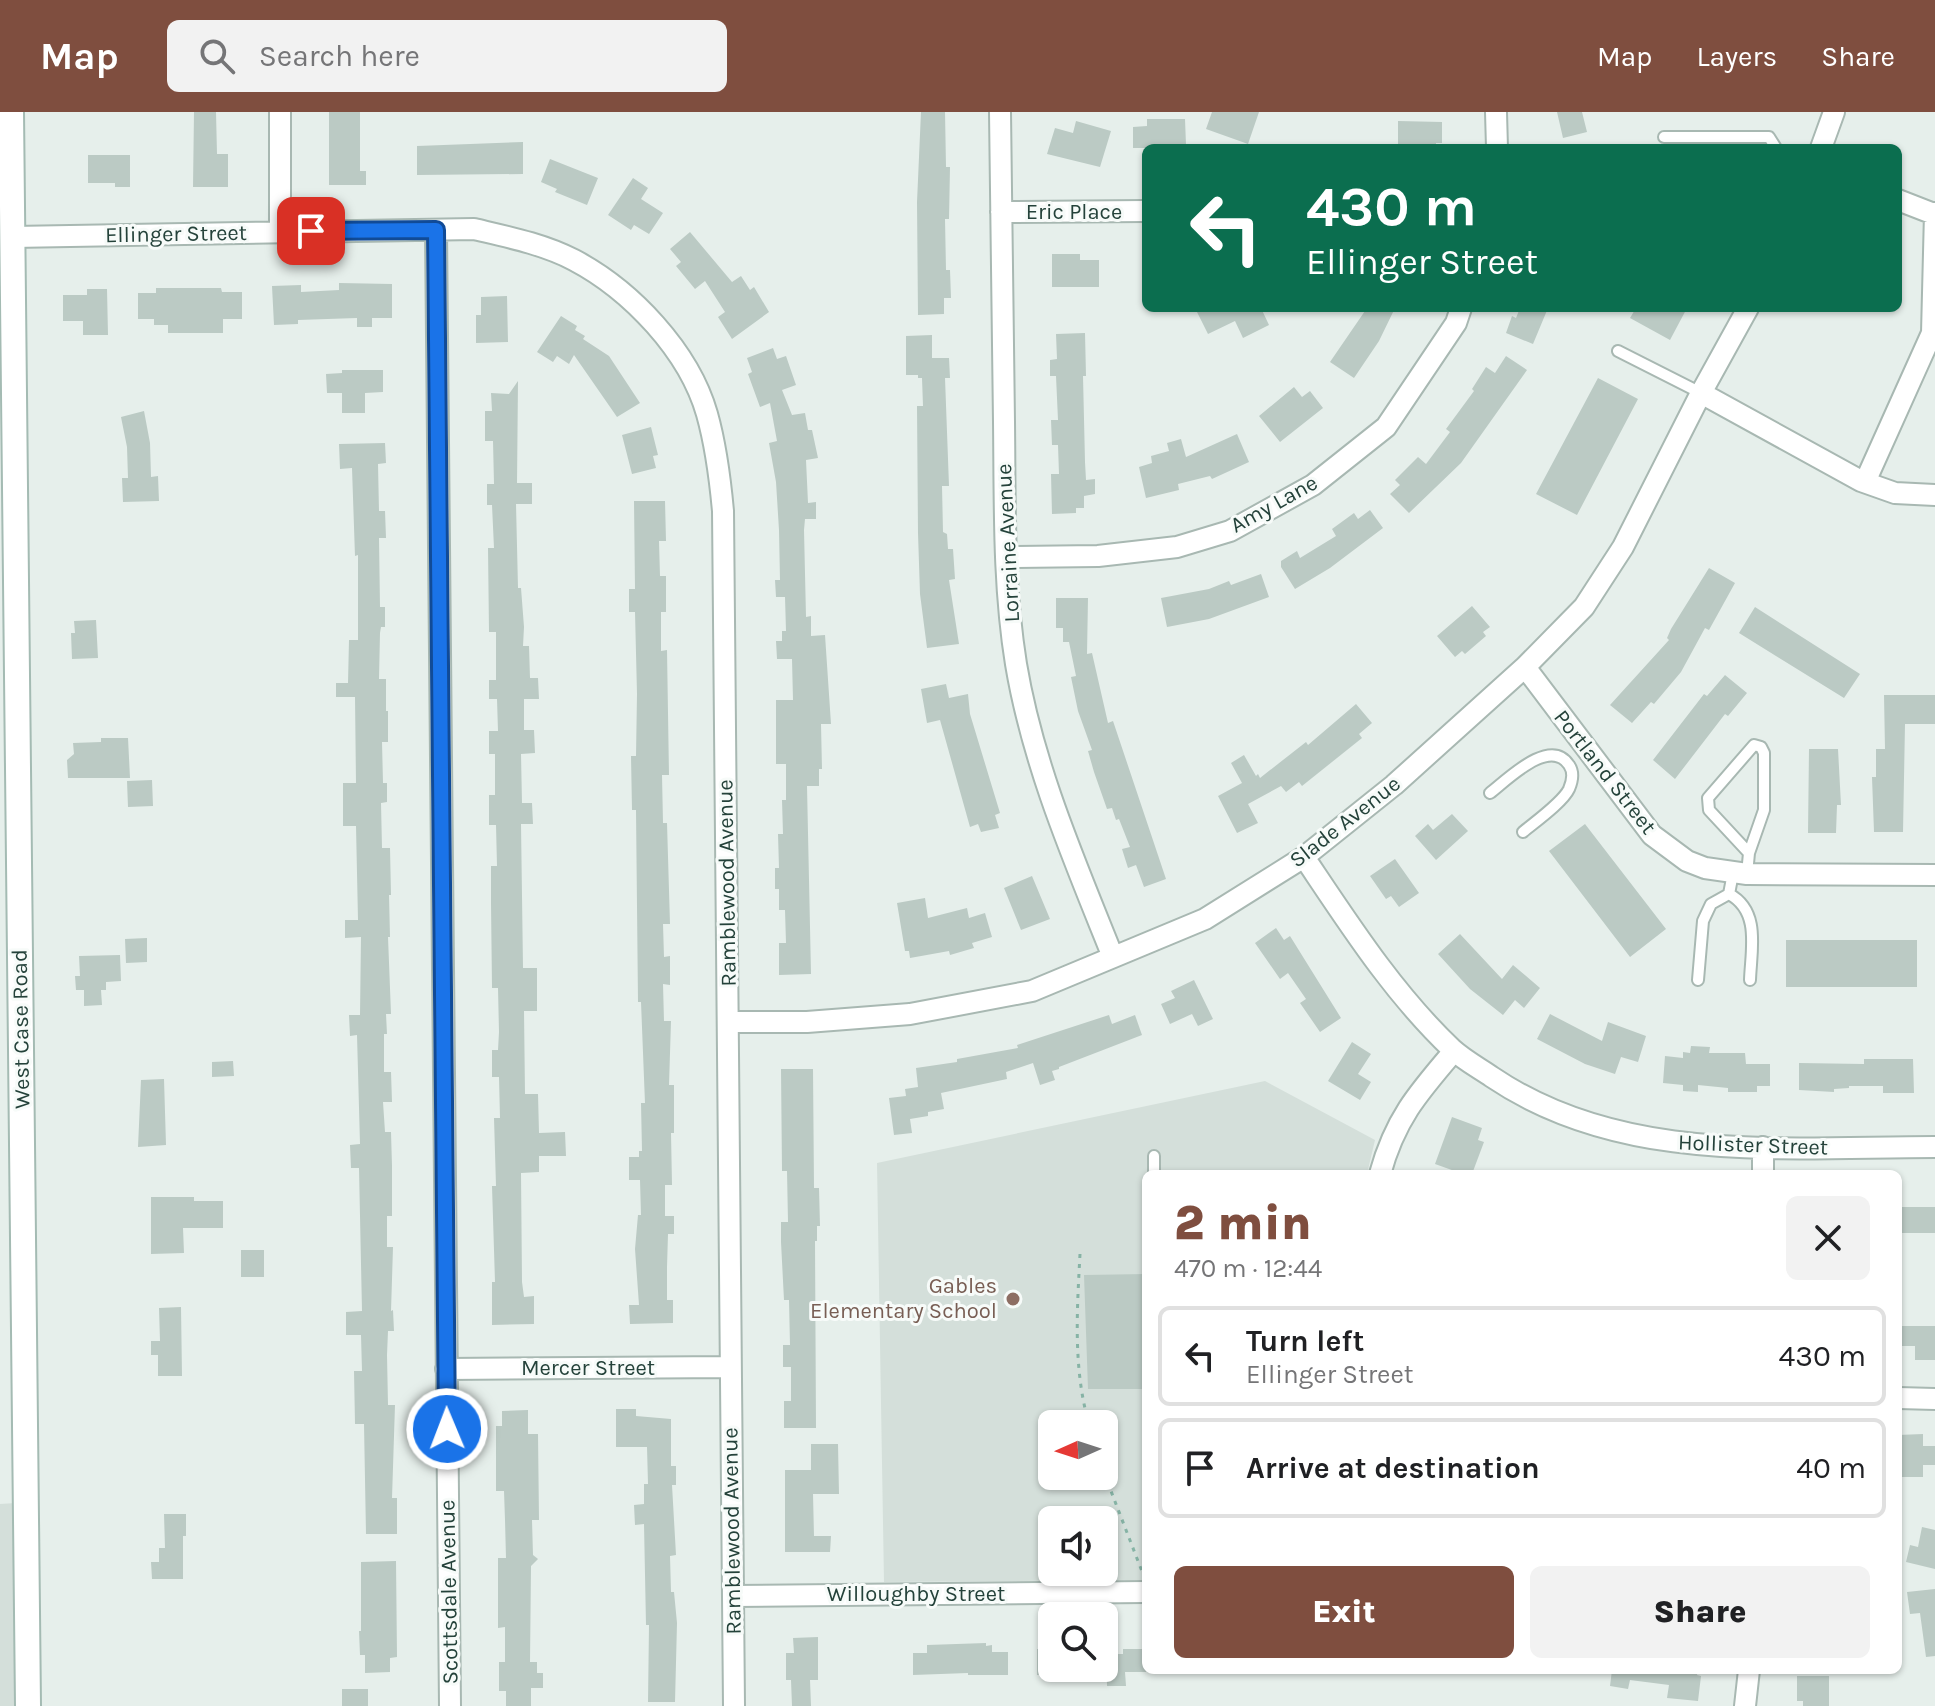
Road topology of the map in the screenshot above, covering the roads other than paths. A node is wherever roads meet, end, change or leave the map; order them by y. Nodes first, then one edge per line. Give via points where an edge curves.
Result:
1 (11, 112) edge
2 (280, 112) edge
3 (1000, 112) edge
4 (1496, 112) edge
5 (1834, 112) edge
6 (1664, 137) dead end
7 (1497, 144) edge
8 (1773, 144) edge
9 (1822, 144) edge
10 (1902, 201) edge
11 (1142, 211) edge
12 (1001, 212) junction
13 (1935, 213) edge
14 (436, 230) junction
15 (280, 232) junction
16 (13, 237) junction
17 (1460, 312) edge
18 (1746, 312) edge
19 (1618, 351) dead end
20 (1701, 393) junction
21 (7, 476) edge
22 (1865, 482) junction
23 (1935, 495) edge
24 (1006, 557) junction
25 (1525, 667) junction
26 (1586, 748) junction
27 (1566, 763) junction
28 (1490, 793) dead end
29 (1523, 832) dead end
30 (1304, 857) junction
31 (1743, 867) junction
32 (1935, 875) edge
33 (1729, 894) junction
34 (1113, 957) junction
35 (1698, 980) dead end
36 (1750, 980) dead end
37 (729, 1022) junction
38 (1454, 1051) junction
39 (1763, 1147) junction
40 (1935, 1147) edge
41 (1154, 1156) dead end
42 (1154, 1170) edge
43 (1381, 1170) edge
44 (1763, 1170) edge
45 (730, 1367) junction
46 (446, 1369) junction
47 (1902, 1398) edge
48 (1935, 1399) edge
49 (1142, 1592) edge
50 (733, 1596) junction
51 (1749, 1674) edge
52 (28, 1706) edge
53 (450, 1706) edge
54 (734, 1706) edge
55 (1745, 1706) edge

1 - 16 main road, West Case Road
2 - 15 street
3 - 12 street, Lorraine Avenue
4 - 7 street
5 - 9 street
6 - 8 lane via 1769,137
10 - 13 street
11 - 12 street, Eric Place
12 - 24 street, Lorraine Avenue
13 - 22 street via 1932,333
14 - 15 street, Ellinger Street
14 - 37 street, Ramblewood Avenue via 474,229 533,243 574,260 618,288 656,323 706,411 723,511
14 - 46 street, Scottsdale Avenue
15 - 16 street, Ellinger Street
16 - 21 main road, West Case Road
17 - 24 street, Amy Lane via 1386,427 1313,485 1230,531 1177,547 1098,556
18 - 20 street, Slade Avenue
19 - 20 lane
20 - 22 street
20 - 25 street, Slade Avenue via 1615,559 1584,607
21 - 52 main road, West Case Road
22 - 23 street via 1895,493
24 - 34 street, Lorraine Avenue via 1025,709 1067,844
25 - 26 street, Portland Street
25 - 30 street, Slade Avenue via 1394,785
26 - 27 lane
26 - 31 street, Portland Street via 1662,845 1687,861
27 - 28 lane via 1548,755 1535,759
27 - 29 lane via 1573,777 1568,792
30 - 34 street, Slade Avenue via 1205,919
30 - 38 street, Hollister Street via 1364,946
31 - 31 lane via 1764,810 1764,753 1754,745 1708,798 1709,810
31 - 32 street, Portland Street
31 - 33 lane
33 - 35 lane via 1711,904 1703,921
33 - 36 lane via 1747,911 1752,925
34 - 37 street, Slade Avenue via 1032,991 910,1014
37 - 45 street, Ramblewood Avenue
38 - 39 street, Hollister Street via 1520,1096 1574,1119 1669,1143
38 - 43 street via 1410,1102 1390,1138
39 - 40 street, Hollister Street
39 - 44 street
41 - 42 lane
45 - 46 street, Mercer Street
45 - 50 street, Ramblewood Avenue
46 - 53 street, Scottsdale Avenue
47 - 48 street
49 - 50 street, Willoughby Street
50 - 54 street, Ramblewood Avenue
51 - 55 street

